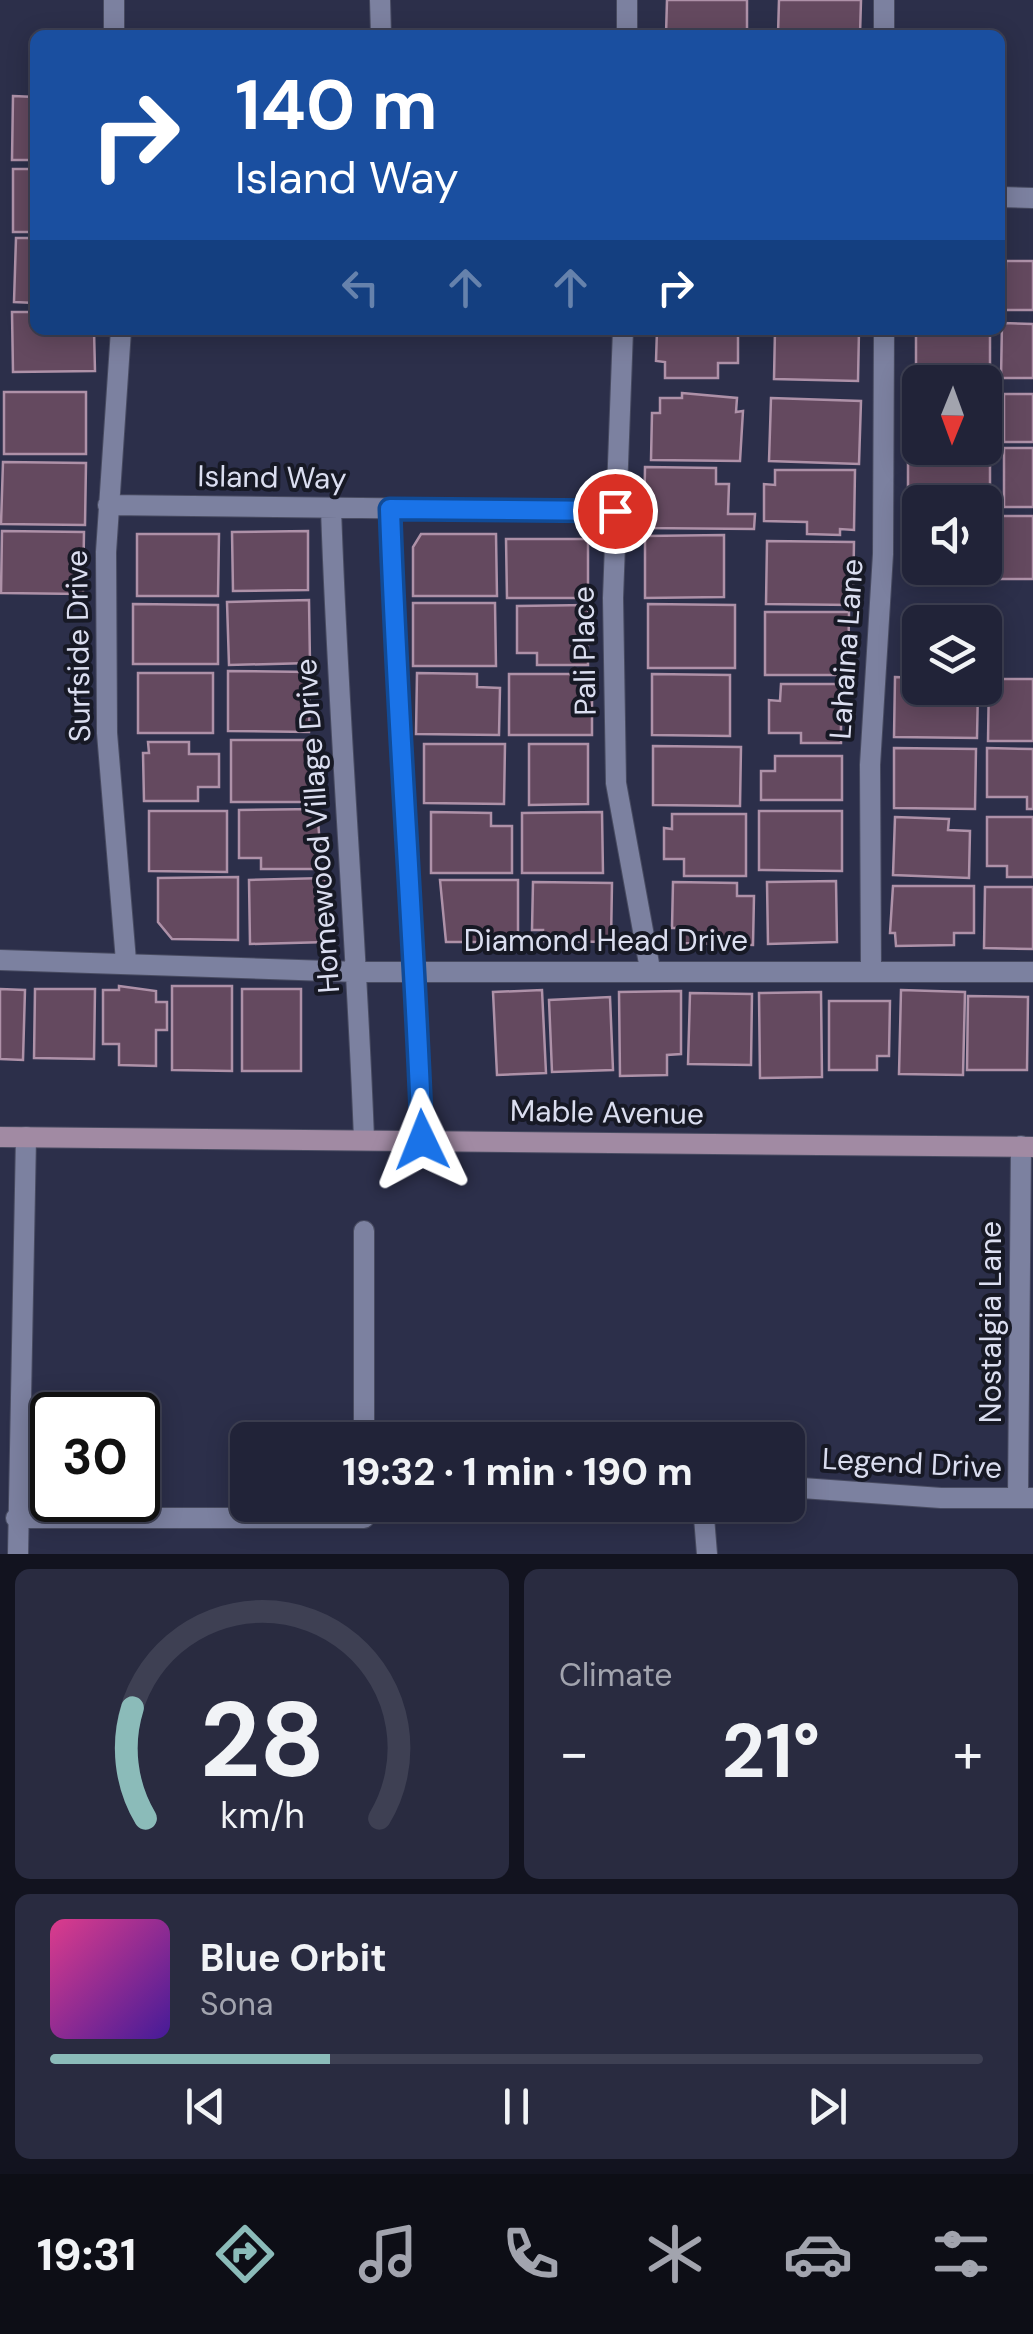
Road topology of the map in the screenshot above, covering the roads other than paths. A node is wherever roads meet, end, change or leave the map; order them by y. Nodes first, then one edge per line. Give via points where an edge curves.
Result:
1 (114, 0) edge
2 (380, 0) edge
3 (627, 0) edge
4 (884, 0) edge
5 (114, 30) edge
6 (381, 30) edge
7 (627, 30) edge
8 (884, 30) edge
9 (1005, 197) edge
10 (1033, 198) edge
11 (121, 335) edge
12 (623, 335) edge
13 (884, 335) edge
14 (108, 505) junction
15 (332, 508) junction
16 (390, 509) junction
17 (615, 511) junction
18 (0, 960) edge
19 (126, 961) junction
20 (650, 968) junction
21 (416, 971) junction
22 (358, 972) junction
23 (871, 972) junction
24 (1033, 972) edge
25 (0, 1137) edge
26 (26, 1137) junction
27 (364, 1139) junction
28 (422, 1140) junction
29 (1027, 1146) edge
30 (364, 1231) dead end
31 (364, 1422) edge
32 (805, 1488) edge
33 (1026, 1498) edge
34 (230, 1514) edge
35 (16, 1518) junction
36 (704, 1522) edge
37 (18, 1554) edge
38 (707, 1554) edge

1 - 5 street
2 - 6 street
3 - 7 street
4 - 8 street
9 - 10 street
11 - 14 street, Surfside Drive
12 - 17 street, Pali Place
13 - 23 street, Lahaina Lane via 883,554 870,765
14 - 15 street, Island Way
14 - 19 street, Surfside Drive via 107,733
15 - 16 street, Island Way
15 - 22 street, Homewood Village Drive via 338,729
16 - 17 street, Island Way
16 - 21 street via 396,726
17 - 20 street, Pali Place via 616,783
18 - 19 street, Diamond Head Drive
19 - 22 street, Diamond Head Drive
20 - 21 street, Diamond Head Drive
20 - 23 street, Diamond Head Drive
21 - 22 street, Diamond Head Drive
21 - 28 street
22 - 27 street, Homewood Village Drive
23 - 24 street, Diamond Head Drive
25 - 26 street, Mable Avenue
26 - 27 street, Mable Avenue
26 - 35 street
27 - 28 street, Mable Avenue
28 - 29 street, Mable Avenue
29 - 33 street, Nostalgia Lane
30 - 31 street
32 - 33 street, Legend Drive
34 - 35 street
35 - 37 street
36 - 38 street

